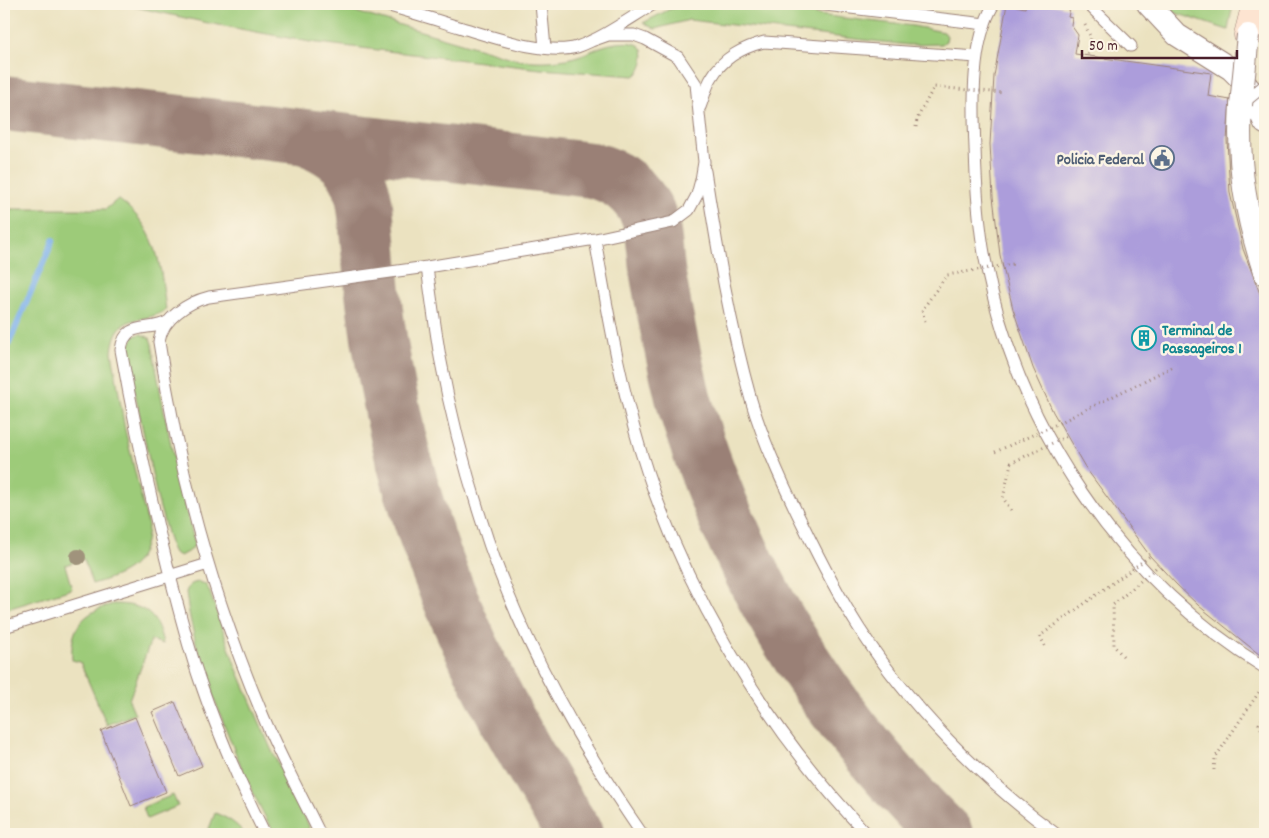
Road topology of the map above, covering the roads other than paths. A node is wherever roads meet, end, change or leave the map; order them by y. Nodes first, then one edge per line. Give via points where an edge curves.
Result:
1 (382, 4) edge
2 (541, 4) edge
3 (654, 4) edge
4 (816, 4) edge
5 (994, 4) edge
6 (1088, 4) edge
7 (1148, 4) edge
8 (1250, 4) edge
9 (1256, 4) edge
10 (985, 24) junction
11 (1248, 35) junction
12 (591, 41) junction
13 (1131, 46) dead end
14 (545, 48) junction
15 (977, 57) junction
16 (1265, 85) edge
17 (1241, 105) junction
18 (699, 109) junction
19 (1265, 123) edge
20 (704, 162) junction
21 (595, 239) junction
22 (427, 267) junction
23 (1265, 274) edge
24 (170, 320) junction
25 (140, 328) junction
26 (158, 342) junction
27 (208, 564) junction
28 (170, 576) junction
29 (4, 627) edge
30 (1265, 668) edge
31 (265, 834) edge
32 (320, 834) edge
33 (642, 834) edge
34 (868, 834) edge
35 (1056, 834) edge

1 - 14 lane via 497,38
2 - 14 lane
3 - 12 lane
4 - 10 lane
5 - 10 lane
6 - 13 lane
7 - 19 street via 1177,35 1243,80
8 - 11 street
9 - 11 street
10 - 15 lane
11 - 17 street, bridge
12 - 14 lane via 576,47
12 - 18 lane via 608,35 634,35 678,57 696,84
15 - 18 lane via 764,42 742,50 723,64 712,77
15 - 30 lane via 976,201 984,259 997,314 1041,424 1104,525 1152,578 1189,612
16 - 17 lane, bridge
17 - 23 street via 1241,175 1247,213
18 - 20 lane
20 - 21 lane via 697,195 688,210 673,222
20 - 35 lane via 717,248 752,400 777,474 815,550 859,628 906,693 962,755
21 - 22 lane
21 - 34 lane via 634,429 669,527 694,584 723,639 785,736
22 - 24 lane via 209,297 190,304
22 - 33 lane via 440,358 454,422 481,520 497,564 545,673 574,728
24 - 25 lane via 157,327
24 - 26 lane
25 - 26 lane via 152,333
25 - 28 lane via 129,331 121,350 133,418
26 - 27 lane via 176,443
27 - 28 lane
27 - 32 lane via 261,713
28 - 29 lane
28 - 31 lane via 199,680 239,783

